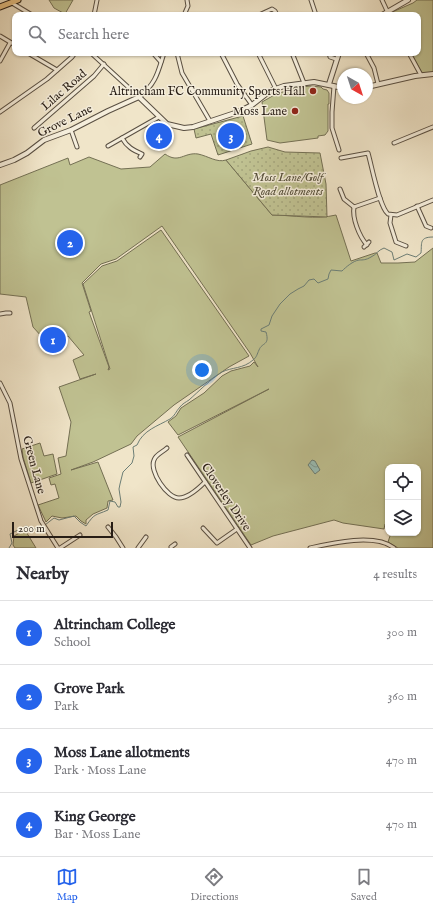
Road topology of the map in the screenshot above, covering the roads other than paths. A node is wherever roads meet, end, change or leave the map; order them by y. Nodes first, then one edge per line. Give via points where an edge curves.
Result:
1 (18, 0) edge
2 (97, 0) edge
3 (187, 0) edge
4 (311, 0) edge
5 (382, 0) edge
6 (408, 0) edge
7 (12, 3) junction
8 (0, 7) edge
9 (27, 12) edge
10 (95, 12) edge
11 (185, 12) edge
12 (266, 12) edge
13 (276, 12) edge
14 (315, 12) edge
15 (387, 12) edge
16 (391, 12) edge
17 (0, 36) edge
18 (10, 43) joint
19 (33, 56) edge
20 (72, 56) edge
21 (95, 56) edge
22 (156, 56) edge
23 (163, 56) edge
24 (178, 56) edge
25 (223, 56) edge
26 (260, 56) edge
27 (293, 56) edge
28 (330, 56) edge
29 (338, 56) edge
30 (368, 56) edge
31 (411, 56) edge
32 (336, 60) junction
33 (0, 61) edge
34 (161, 62) junction
35 (104, 64) junction
36 (57, 70) junction
37 (433, 74) edge
38 (421, 75) junction
39 (304, 83) junction
40 (378, 84) junction
41 (331, 85) junction
42 (373, 85) edge
43 (337, 86) edge
44 (276, 89) junction
45 (139, 97) junction
46 (252, 105) junction
47 (0, 112) edge
48 (159, 118) junction
49 (210, 121) junction
50 (433, 127) edge
51 (34, 128) dead end
52 (71, 130) junction
53 (122, 138) junction
54 (394, 143) dead end
55 (108, 146) dead end
56 (77, 148) dead end
57 (339, 150) dead end
58 (140, 157) dead end
59 (341, 158) dead end
60 (0, 165) edge
61 (340, 189) dead end
62 (380, 198) junction
63 (433, 200) edge
64 (417, 206) junction
65 (354, 207) junction
66 (391, 215) junction
67 (431, 228) dead end
68 (367, 245) dead end
69 (406, 246) dead end
70 (10, 313) dead end
71 (0, 314) edge
72 (0, 384) edge
73 (168, 448) dead end
74 (187, 455) dead end
75 (205, 482) junction
76 (203, 528) dead end
77 (237, 529) junction
78 (106, 533) dead end
79 (70, 534) dead end
80 (80, 535) dead end
81 (146, 537) dead end
82 (72, 539) junction
83 (59, 548) edge
84 (123, 548) edge
85 (138, 548) edge
86 (250, 548) edge
87 (311, 548) edge
88 (394, 548) edge

1 - 7 main road
2 - 10 street
3 - 11 street
4 - 14 street
5 - 15 street
6 - 16 street
7 - 8 main road
7 - 9 street
12 - 13 street via 272,9
17 - 18 street
18 - 33 street
19 - 36 street
20 - 36 street
21 - 35 street
22 - 34 street
23 - 34 street
24 - 49 street via 182,73
25 - 46 street
26 - 44 street
27 - 39 street
28 - 32 street
29 - 32 street
30 - 40 street
31 - 38 street
32 - 41 street
34 - 45 street via 154,81
35 - 45 street
35 - 51 street, Lilac Road via 94,76
36 - 47 street
37 - 38 street
38 - 40 street
39 - 41 street
39 - 44 street
40 - 42 street
41 - 43 street
41 - 57 street via 332,123
44 - 46 street
45 - 48 street
45 - 52 street, Grove Lane
46 - 49 street
48 - 49 street via 167,124 184,128
48 - 53 street
50 - 54 street
52 - 56 street
52 - 60 street, Grove Lane via 44,140 27,153
53 - 55 street
53 - 58 street via 131,149 142,154
59 - 62 street via 368,153
61 - 65 street via 344,199
62 - 65 street
62 - 66 street via 385,211
63 - 64 street
64 - 66 street
64 - 67 street via 426,226
65 - 68 street via 353,215
66 - 69 street via 390,223 396,242
70 - 71 street
72 - 83 street, Green Lane via 10,403 21,459 44,527
73 - 75 street via 154,459 153,469 169,495 182,497
74 - 75 street, Cloverley Drive
75 - 77 street, Cloverley Drive
76 - 77 street via 217,543
77 - 86 street, Cloverley Drive
78 - 84 street via 108,529
79 - 82 street
80 - 82 street
81 - 85 street
82 - 83 street
87 - 88 street via 359,540 385,543

